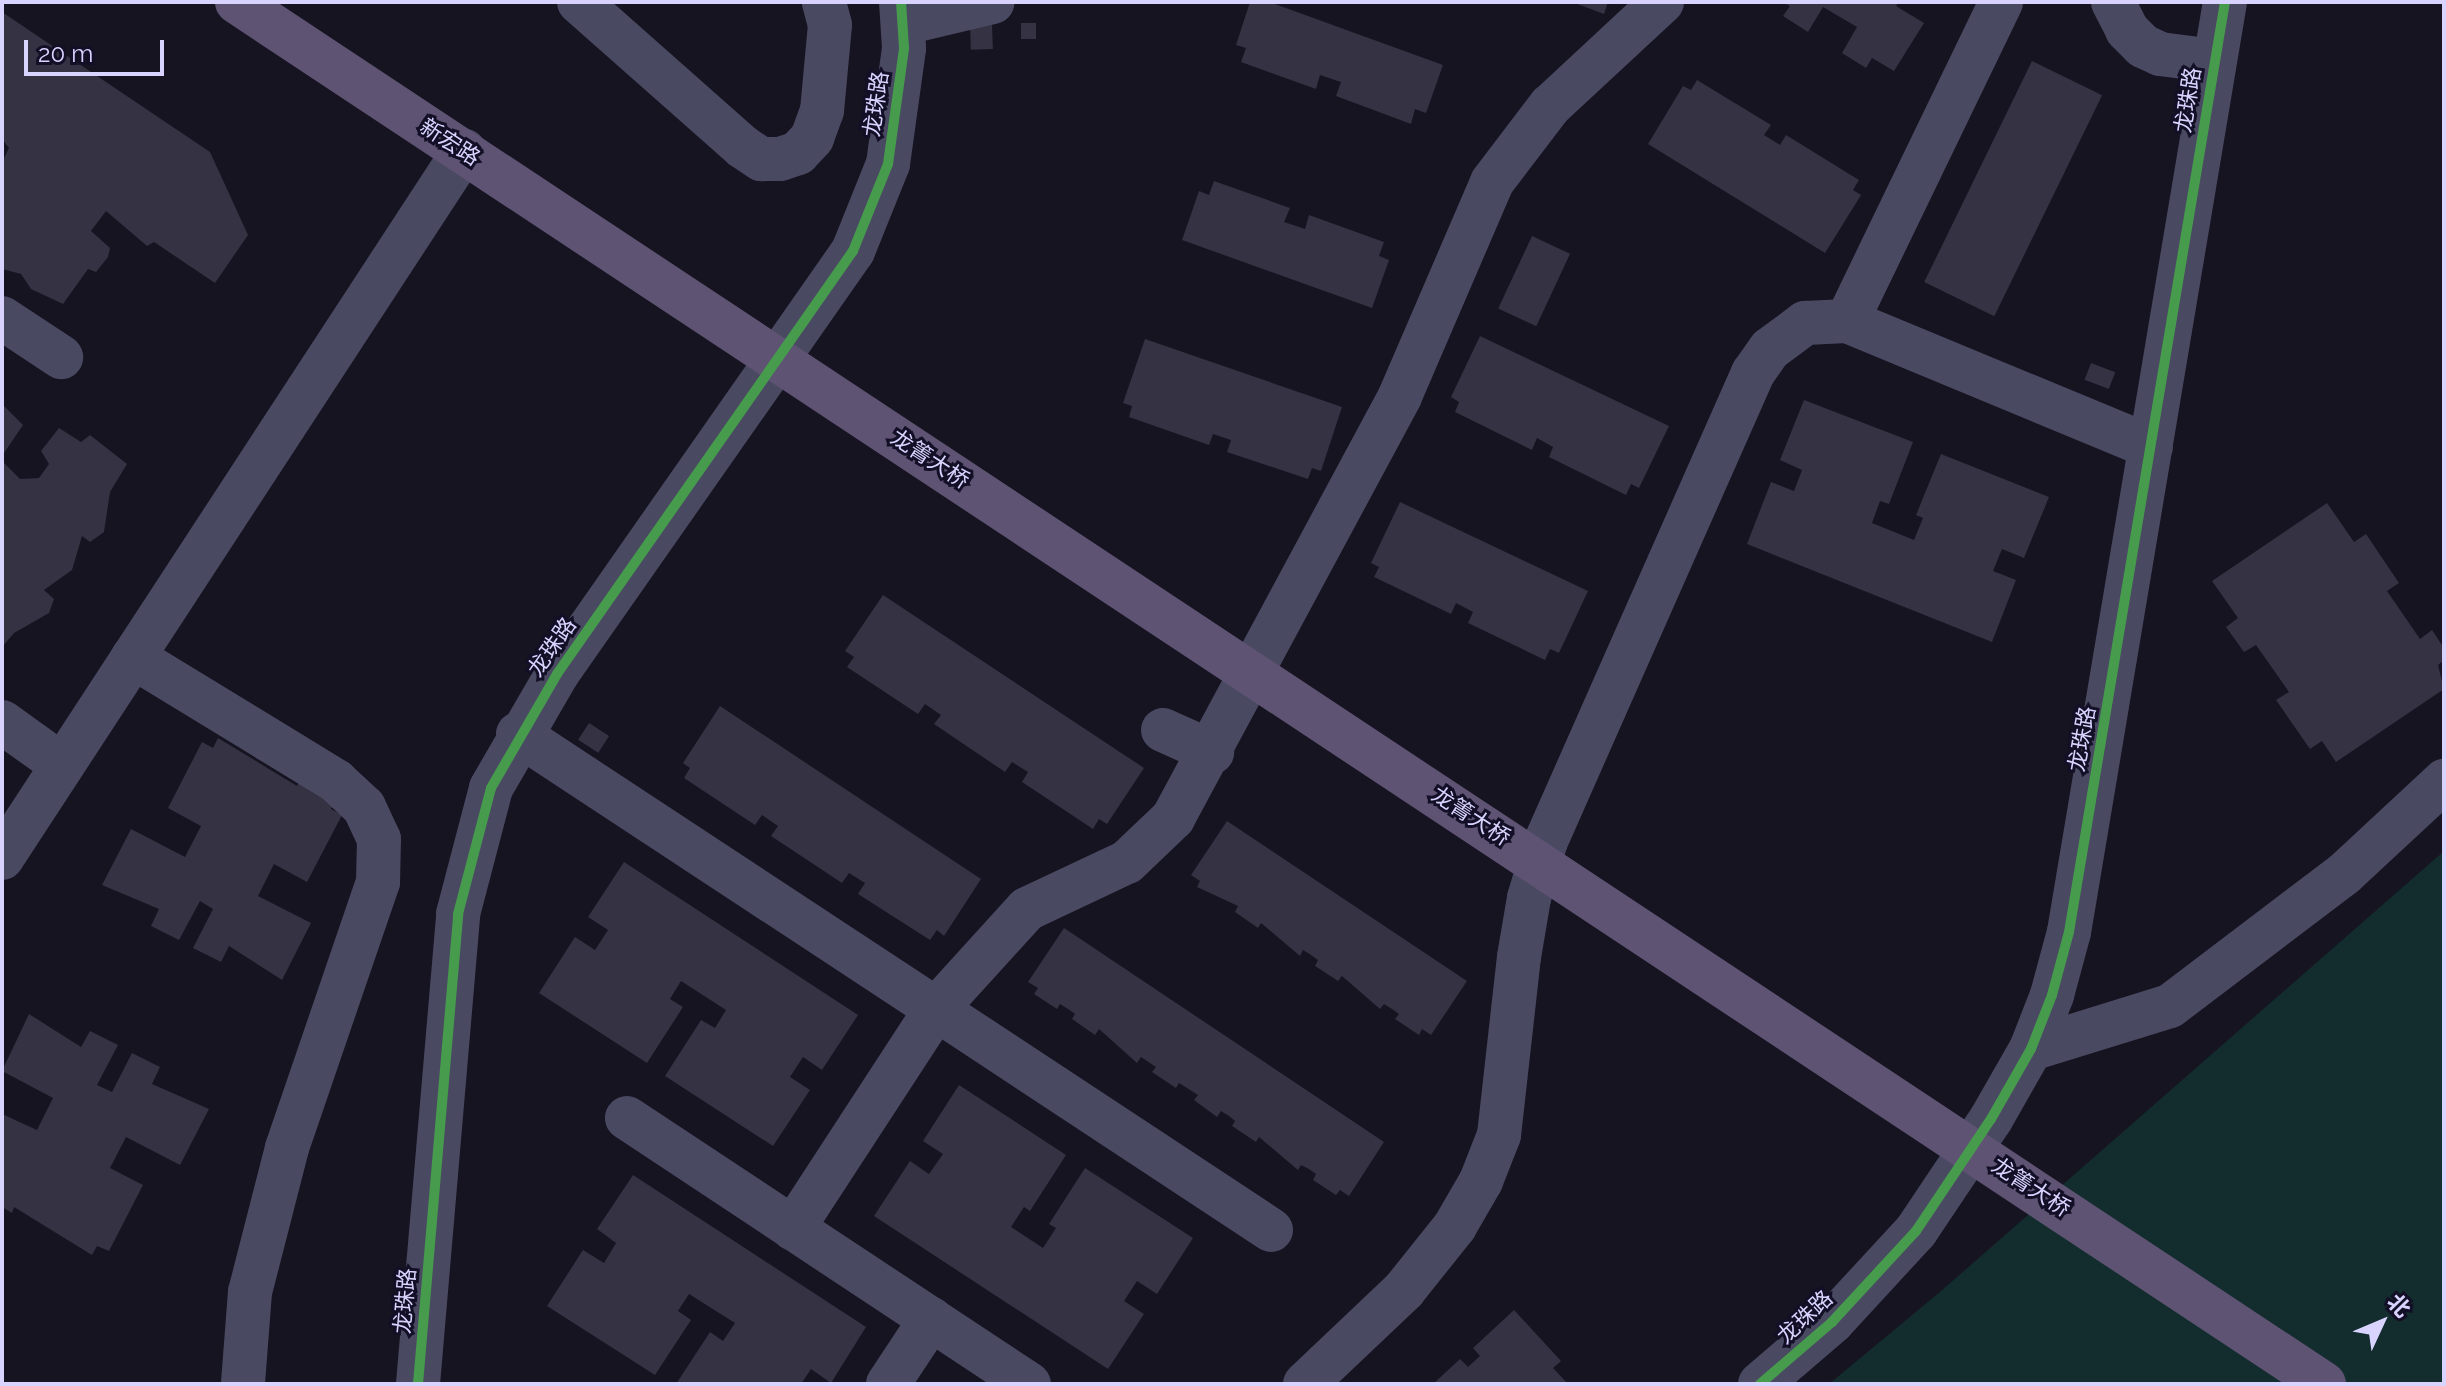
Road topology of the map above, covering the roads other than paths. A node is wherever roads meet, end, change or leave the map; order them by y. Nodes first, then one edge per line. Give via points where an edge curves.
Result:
1 (237, 2) edge
2 (579, 2) edge
3 (824, 2) edge
4 (993, 2) edge
5 (2001, 2) edge
6 (2113, 2) edge
7 (2225, 2) edge
8 (1661, 3) edge
9 (903, 12) edge
10 (2215, 61) junction
11 (464, 151) junction
12 (663, 282) joint
13 (2, 318) edge
14 (1847, 321) junction
15 (61, 357) dead end
16 (2151, 447) junction
17 (133, 657) junction
18 (2, 722) edge
19 (1163, 730) dead end
20 (518, 734) junction
21 (1212, 752) junction
22 (62, 765) junction
23 (2444, 781) edge
24 (2, 858) edge
25 (936, 1009) junction
26 (2031, 1049) junction
27 (627, 1118) dead end
28 (793, 1228) junction
29 (1271, 1230) dead end
30 (931, 1319) junction
31 (243, 1384) edge
32 (418, 1384) edge
33 (888, 1384) edge
34 (1029, 1384) edge
35 (1305, 1384) edge
36 (1760, 1384) edge
37 (2324, 1384) edge

1 - 11 main road, 新宏路
2 - 3 street via 761,159 798,153 812,138 822,111 830,25
4 - 9 street
5 - 14 street
6 - 10 street via 2127,30 2143,46 2160,54
7 - 10 street, 龙珠路
8 - 21 street via 1550,106 1492,182 1400,396
9 - 20 street, 龙珠路 via 888,164 853,251
10 - 16 street, 龙珠路
11 - 12 main road, 新宏路
11 - 17 street
12 - 37 main road, 龙箐大桥
13 - 15 street
14 - 16 street
14 - 35 street via 1805,323 1780,338 1760,360 1546,841 1521,942 1501,1123 1481,1181 1455,1226 1404,1290
16 - 26 street, 龙珠路 via 2069,932
17 - 22 street
17 - 31 street via 336,781 364,807 379,839 378,882 287,1148 250,1292
18 - 22 street
19 - 21 street
20 - 25 street
20 - 32 street, 龙珠路 via 491,788 458,914
21 - 25 street via 1159,836 1127,862 1027,909
22 - 24 street
23 - 26 street via 2344,874 2170,1006
25 - 28 street
25 - 29 street
26 - 36 street, 龙珠路 via 1916,1231 1832,1322
27 - 28 street
28 - 30 street
30 - 33 street
30 - 34 street

